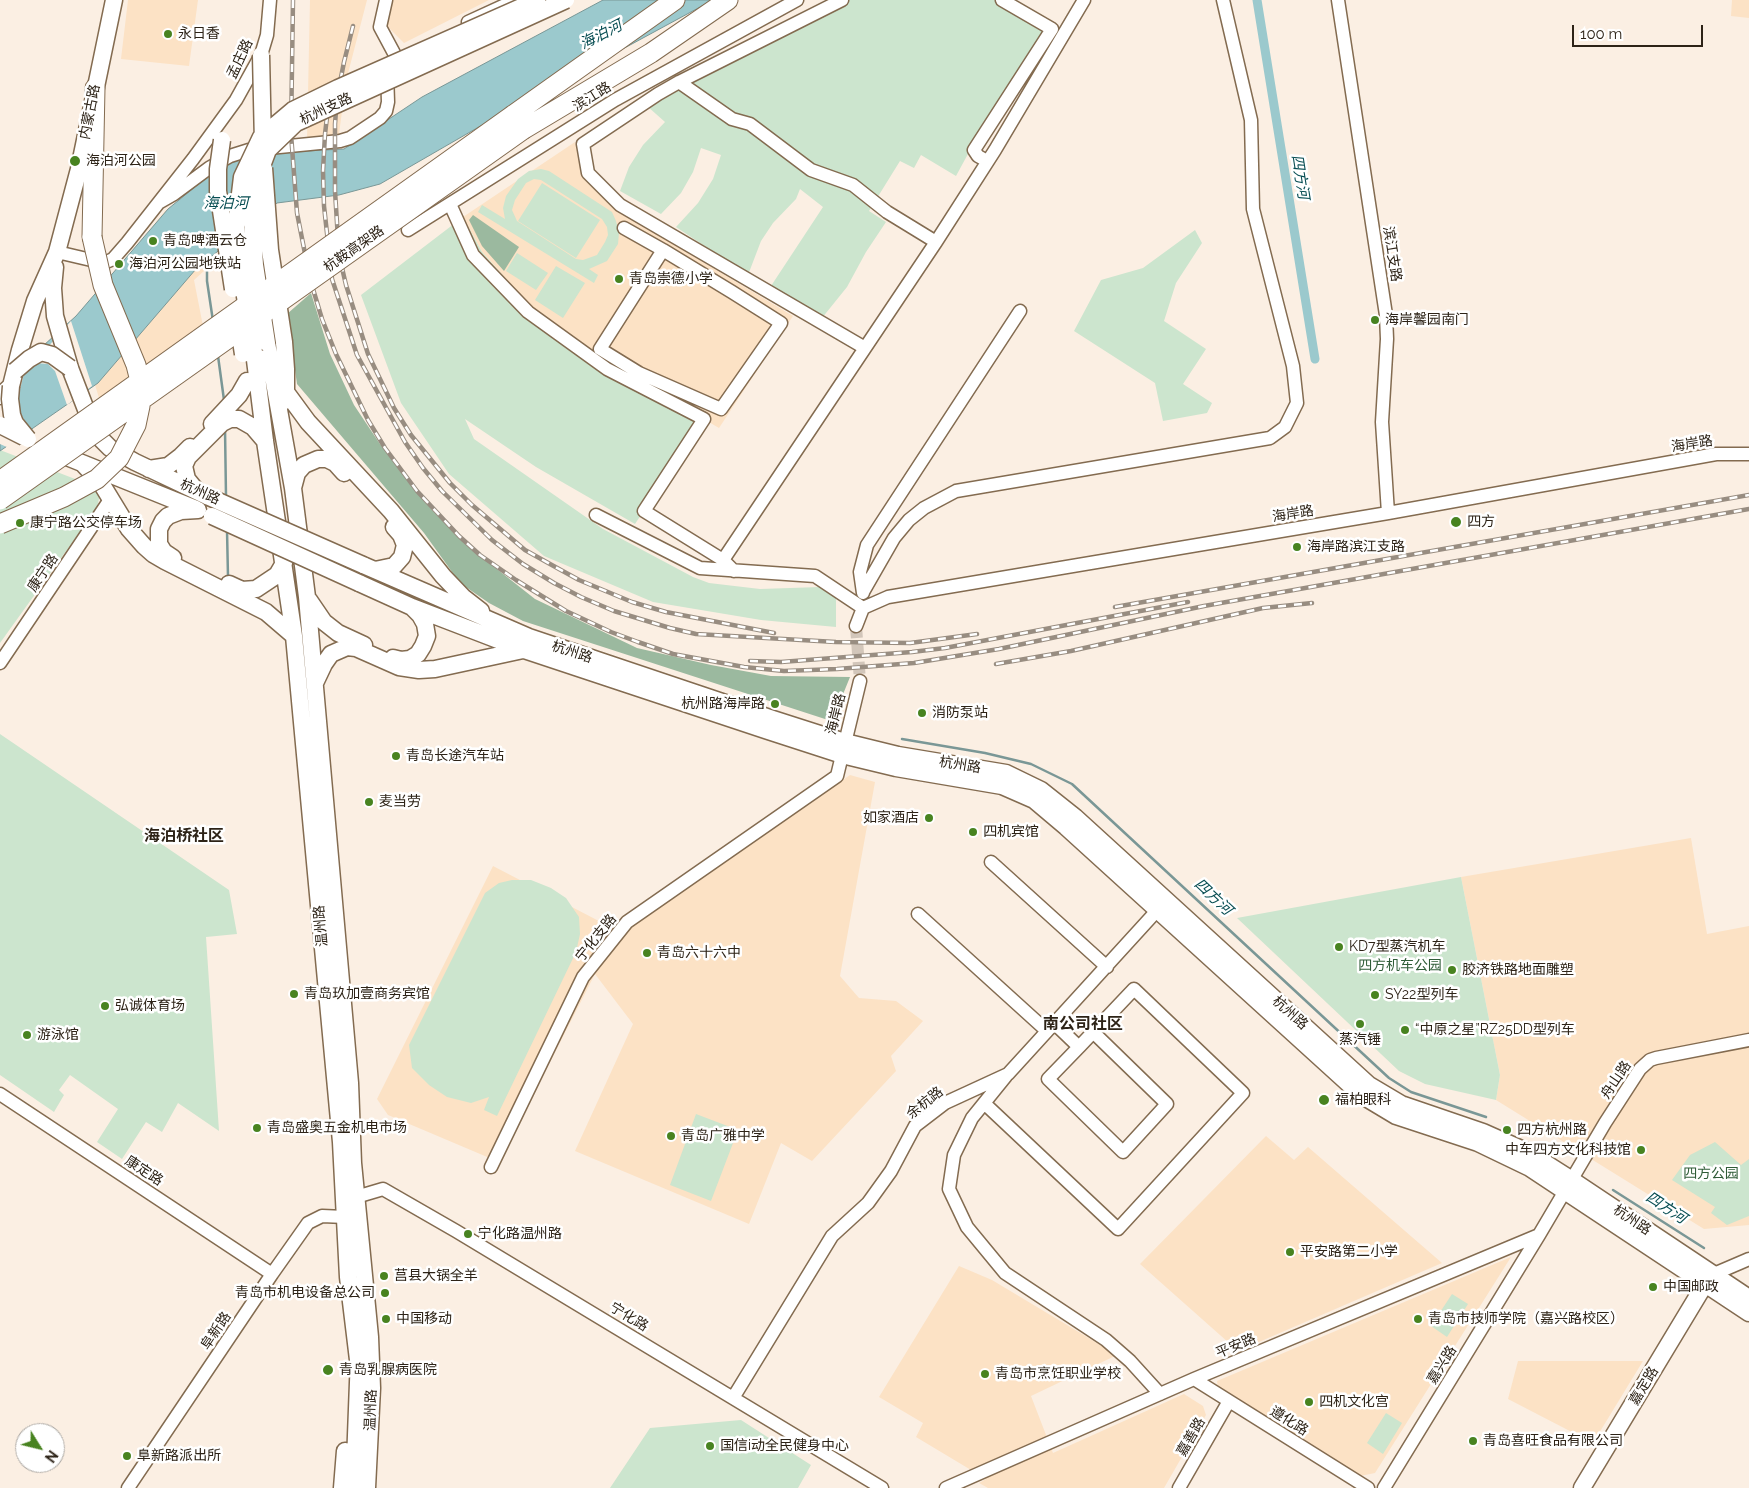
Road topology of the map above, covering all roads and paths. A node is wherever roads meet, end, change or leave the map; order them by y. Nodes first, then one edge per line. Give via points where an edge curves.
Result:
1 (114, 0) edge
2 (270, 0) edge
3 (386, 0) edge
4 (516, 0) edge
5 (537, 0) edge
6 (566, 0) edge
7 (674, 0) edge
8 (710, 0) edge
9 (728, 0) edge
10 (797, 0) edge
11 (842, 0) edge
12 (1002, 0) edge
13 (1084, 0) edge
14 (1223, 0) edge
15 (1338, 0) edge
16 (261, 55) junction
17 (395, 55) junction
18 (679, 82) junction
19 (95, 88) junction
20 (236, 100) junction
21 (524, 129) junction
22 (222, 140) joint
23 (987, 161) junction
24 (160, 202) junction
25 (450, 204) junction
26 (624, 228) dead end
27 (408, 230) dead end
28 (936, 242) junction
29 (663, 250) junction
30 (57, 252) junction
31 (741, 276) junction
32 (732, 292) junction
33 (1020, 310) dead end
34 (865, 348) junction
35 (255, 350) junction
36 (70, 368) junction
37 (9, 384) edge
38 (243, 388) junction
39 (286, 392) junction
40 (280, 415) junction
41 (246, 423) junction
42 (0, 425) edge
43 (213, 427) junction
44 (265, 441) junction
45 (34, 442) junction
46 (1749, 454) edge
47 (84, 465) junction
48 (149, 468) junction
49 (0, 480) edge
50 (293, 488) junction
51 (202, 493) junction
52 (111, 498) junction
53 (0, 500) edge
54 (205, 513) junction
55 (1388, 514) junction
56 (596, 515) dead end
57 (0, 524) edge
58 (280, 536) joint
59 (301, 544) joint
60 (723, 560) junction
61 (284, 563) junction
62 (369, 568) junction
63 (734, 571) junction
64 (863, 592) junction
65 (307, 597) junction
66 (412, 607) junction
67 (863, 608) junction
68 (498, 625) junction
69 (856, 626) tunnel mouth
70 (294, 636) junction
71 (524, 650) junction
72 (0, 663) edge
73 (860, 681) tunnel mouth
74 (315, 683) junction
75 (843, 749) junction
76 (991, 862) dead end
77 (1162, 905) junction
78 (918, 914) dead end
79 (1107, 967) junction
80 (1051, 1027) junction
81 (1093, 1032) junction
82 (1749, 1040) edge
83 (1079, 1047) junction
84 (1008, 1074) junction
85 (0, 1094) edge
86 (984, 1103) junction
87 (491, 1167) dead end
88 (1569, 1185) junction
89 (353, 1208) junction
90 (1539, 1236) junction
91 (1749, 1259) edge
92 (272, 1274) junction
93 (1710, 1279) junction
94 (1749, 1298) edge
95 (1749, 1313) edge
96 (352, 1317) junction
97 (359, 1368) junction
98 (1194, 1380) junction
99 (1160, 1394) junction
100 (733, 1398) junction
101 (1229, 1402) junction
102 (128, 1488) edge
103 (342, 1488) edge
104 (354, 1488) edge
105 (367, 1488) edge
106 (882, 1488) edge
107 (946, 1488) edge
108 (1179, 1488) edge
109 (1368, 1488) edge
110 (1384, 1488) edge
111 (1582, 1488) edge

1 - 19 main road, 内蒙古路
2 - 16 street, 孟庄路 via 267,35
3 - 17 street via 380,27
4 - 17 street
5 - 35 main road, 杭州支路, bridge via 293,110 261,137 242,177 236,227
6 - 35 main road, 杭州支路, bridge via 296,123 268,150 253,190
7 - 49 highway, 杭鞍高架路, bridge
8 - 21 highway, 杭鞍高架路
9 - 21 highway via 652,53
10 - 25 street, 滨江路 via 615,100
11 - 18 street
12 - 23 street via 1052,29 974,150
13 - 23 street
14 - 64 street via 1251,120 1253,209 1293,366 1298,403 1285,427 1270,438 956,491 909,520 894,538
15 - 55 street, 滨江支路 via 1386,315 1382,422
16 - 20 street, 孟庄路
16 - 39 main road, bridge via 270,250 284,342
17 - 24 street via 387,63 386,111 350,138 249,150 230,156
18 - 28 street via 732,119 750,124 811,170 853,185 887,212
18 - 31 street via 583,144 588,173 620,205
19 - 30 main road, 内蒙古路 via 79,169
19 - 57 highway, bridge via 92,237 103,285 136,365 141,386 136,425 119,458 97,479 64,498
20 - 22 street
20 - 24 street
21 - 53 highway, 杭鞍高架路, bridge
22 - 35 main road, bridge via 218,191
23 - 28 street
24 - 30 street via 109,262
25 - 27 street, 滨江路
25 - 60 street via 473,255 528,312 607,369 704,419 644,511
26 - 29 street
28 - 34 street
29 - 32 street
29 - 32 street via 600,349 639,373 721,409 781,323
30 - 36 main road, 杭州路 via 53,288 55,316
30 - 37 main road via 34,301
31 - 32 street
31 - 34 street
33 - 64 street via 867,546 860,572
34 - 60 street
35 - 38 main road
35 - 40 main road, 杭州支路
35 - 44 main road, 杭州支路
36 - 37 main road, bridge via 52,355 41,352 29,359
36 - 48 main road, 杭州路 via 99,437 110,448
37 - 45 main road, bridge via 15,423
38 - 41 main road
38 - 43 main road
39 - 40 main road
39 - 68 main road via 308,422 391,511 443,576
40 - 50 main road, 杭州支路
41 - 43 main road via 230,419
41 - 44 main road
42 - 45 main road, 杭州路, bridge
43 - 48 main road via 168,466
43 - 51 main road via 184,466 187,479
44 - 58 main road, 杭州支路
45 - 47 main road, 杭州路
46 - 55 street, 海岸路 via 1716,454
47 - 52 main road
47 - 54 main road, 杭州路
48 - 51 main road, 杭州路
50 - 59 main road, 杭州支路
50 - 62 main road via 297,473 304,464 318,459 335,463 403,540 404,552 399,562 389,568
51 - 62 main road, 杭州路, bridge
52 - 70 main road via 129,529 152,554 266,612
52 - 72 street, 康宁路
54 - 61 main road via 181,511 163,520 158,536 164,552 242,590 256,589 269,581
54 - 66 main road, 杭州路, bridge
55 - 67 street, 海岸路 via 888,597
56 - 63 street via 700,568
58 - 61 main road, 温州路
59 - 65 main road, 温州路
60 - 63 street
61 - 70 main road, 温州路
62 - 68 main road, 杭州路
63 - 67 street via 815,576
64 - 67 street
65 - 66 main road via 324,622 338,634 401,660 418,654 427,636 425,624
65 - 74 main road, 温州路
66 - 71 main road, 杭州路
67 - 69 street
68 - 75 main road, 杭州路
70 - 89 main road, 温州路 via 341,1142
71 - 74 main road via 419,670 399,667 347,647 331,654
71 - 75 main road, 杭州路
73 - 75 street, 海岸路
74 - 89 main road, 温州路 via 350,1083
75 - 77 main road, 杭州路 via 998,772 1017,778 1051,797
75 - 87 street, 宁化支路 via 837,776 830,783 627,922 583,977
76 - 79 street
77 - 79 street, 余杭路
77 - 88 main road, 杭州路 via 1369,1085 1401,1104 1504,1140 1539,1159
78 - 80 street
79 - 80 street, 余杭路
80 - 83 street
80 - 84 street, 余杭路
81 - 83 street
81 - 83 street via 1167,1104 1122,1152 1048,1079
81 - 86 street via 1134,989 1243,1093 1118,1230
82 - 88 street, 舟山路 via 1656,1058 1644,1064
84 - 86 street
84 - 100 street, 余杭路 via 945,1103 915,1126 868,1203 832,1236
85 - 92 street, 康定路
86 - 99 street via 972,1118 954,1156 949,1188 966,1227 1005,1273 1106,1340
88 - 90 street, 嘉兴路
88 - 93 main road, 杭州路
89 - 92 street, 阜新路 via 308,1223
89 - 96 main road, 温州路 via 348,1277
89 - 97 main road, 温州路
89 - 100 street, 宁化路 via 383,1189
89 - 105 main road, 温州路 via 370,1337 372,1388
90 - 98 street, 平安路
90 - 110 street, 嘉兴路
91 - 93 street
92 - 102 street, 阜新路
93 - 94 main road, 杭州路
93 - 95 main road, 杭州路
93 - 111 main road, 嘉定路
96 - 97 main road, 温州路
96 - 103 main road, 温州路
97 - 104 main road
98 - 99 street, 平安路
98 - 101 street, 遵化路
99 - 107 street, 平安路
100 - 106 street, 宁化路
101 - 108 street, 嘉善路
101 - 109 street, 遵化路

